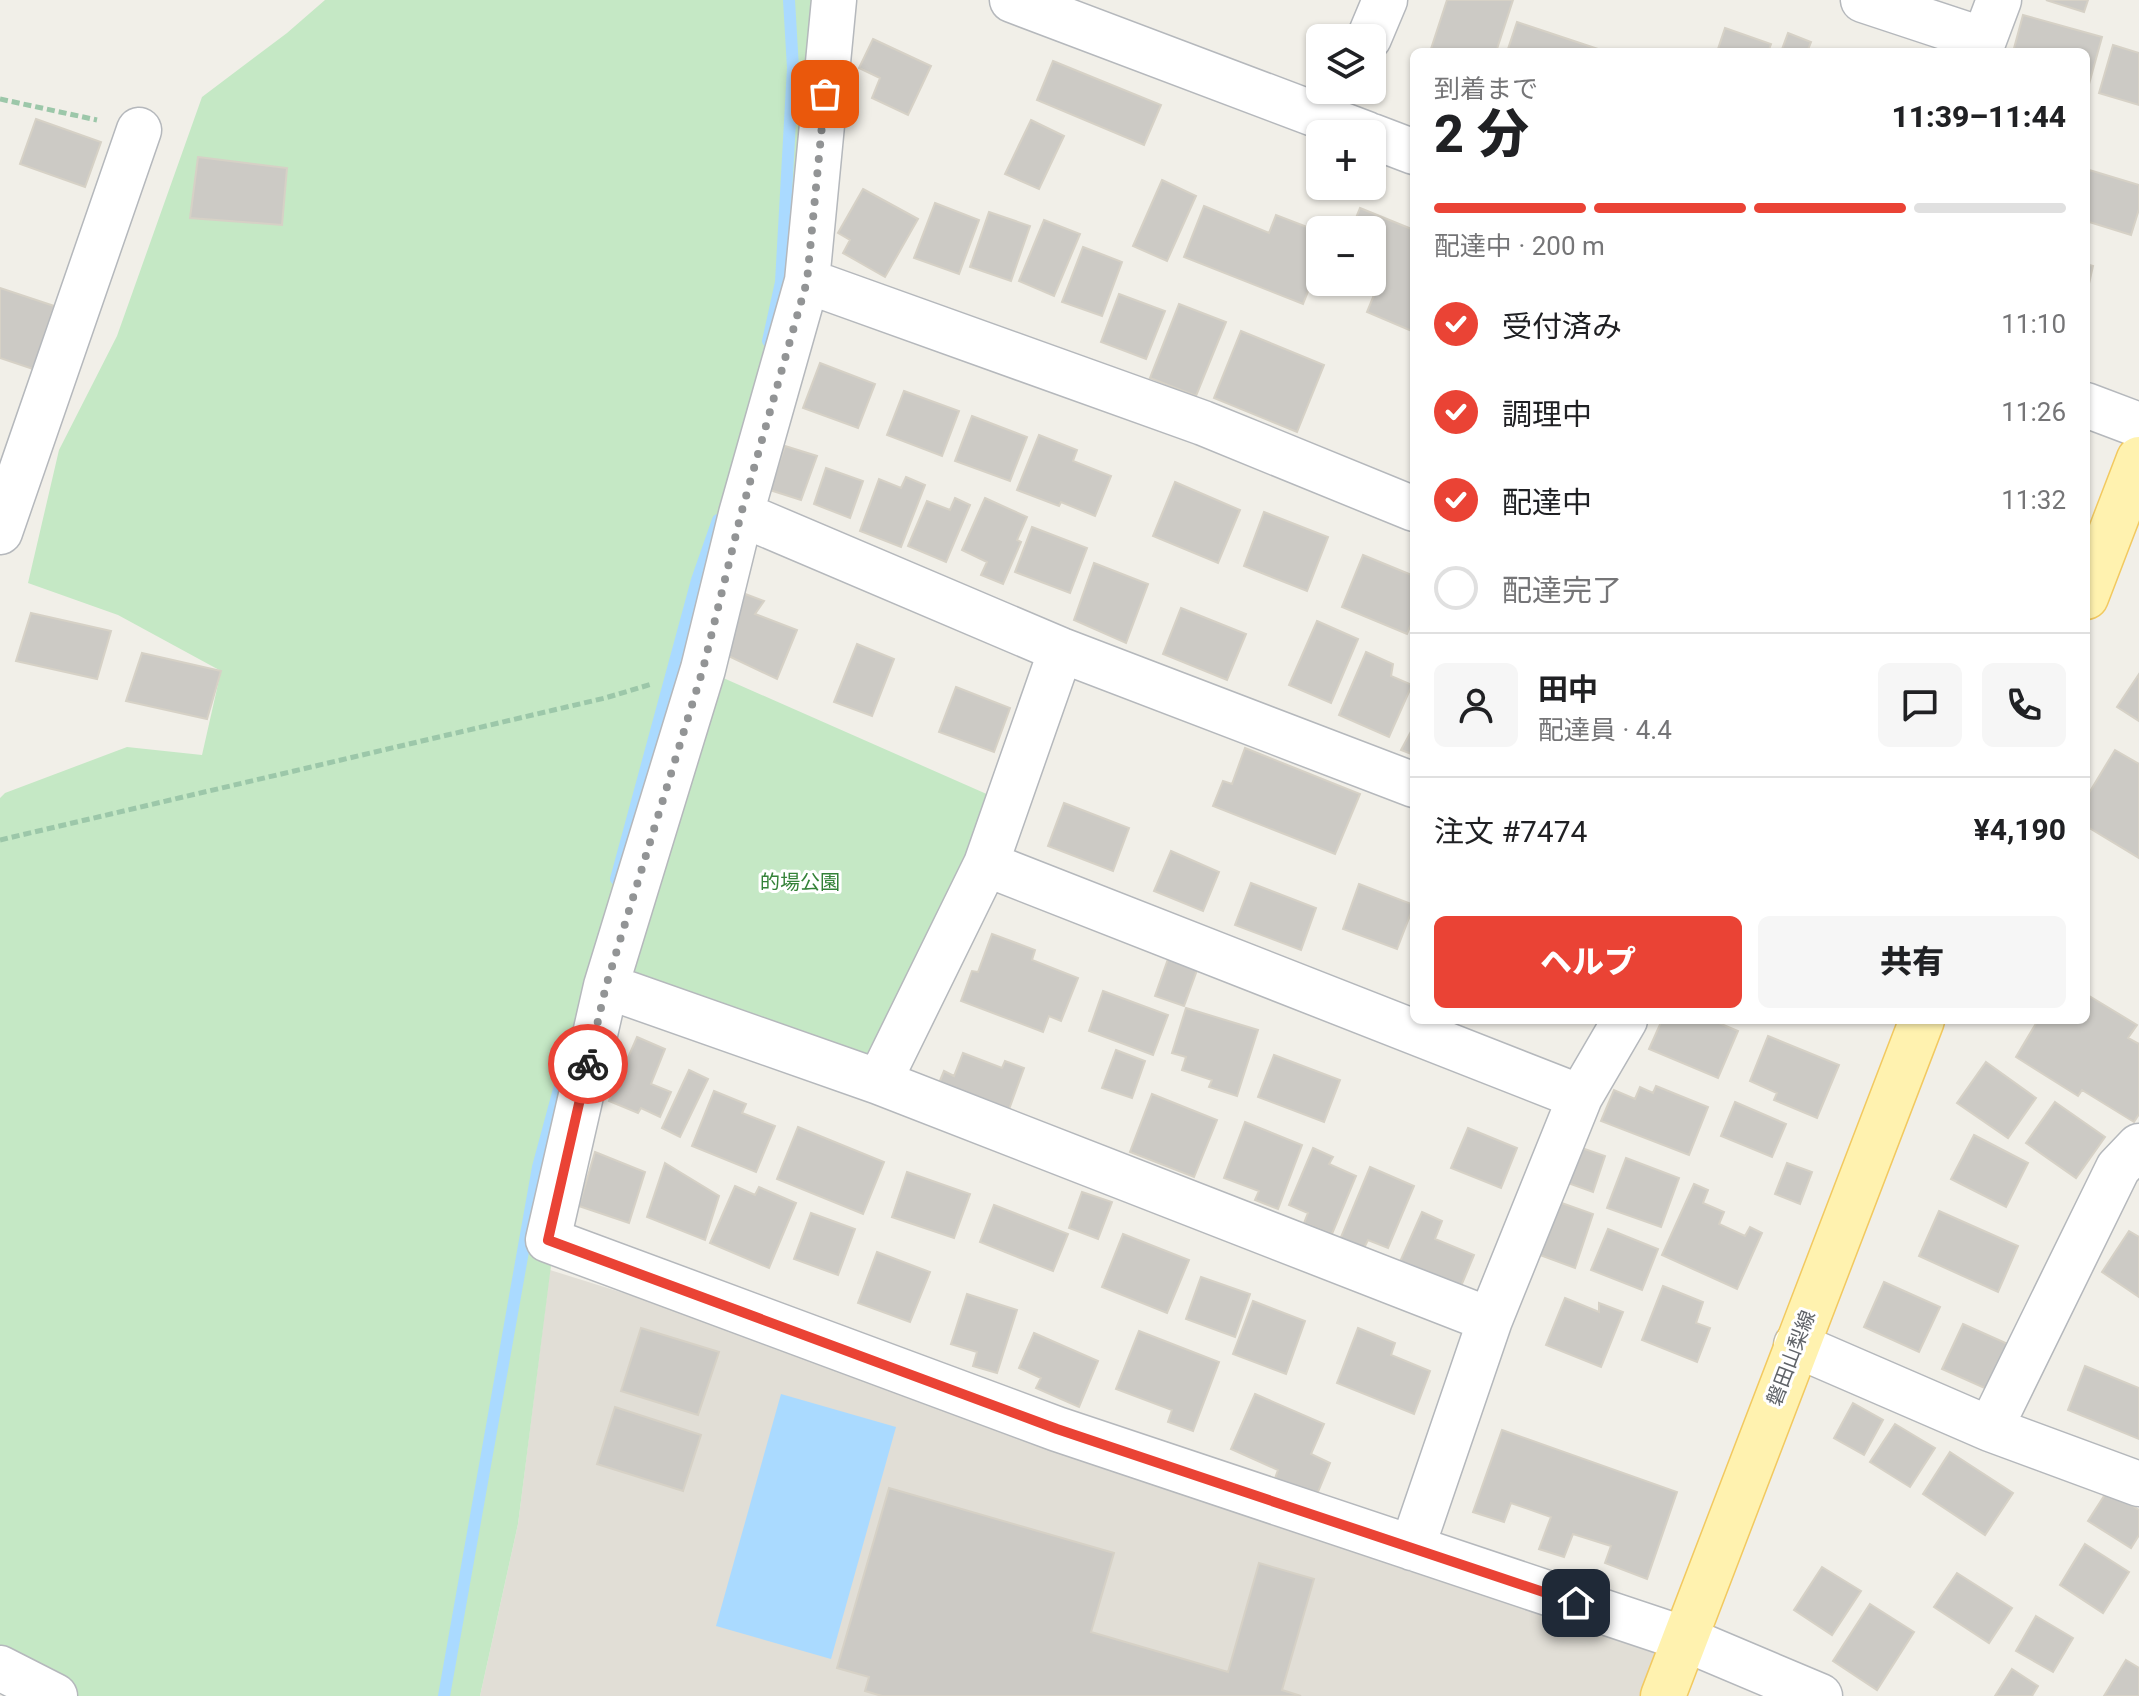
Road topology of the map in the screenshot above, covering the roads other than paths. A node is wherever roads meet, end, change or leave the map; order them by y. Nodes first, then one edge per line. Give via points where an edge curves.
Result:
1 (834, 0) edge
2 (1012, 0) edge
3 (1385, 0) edge
4 (1863, 0) edge
5 (1999, 0) edge
6 (1375, 24) edge
7 (1355, 120) edge
8 (139, 130) road end
9 (1386, 137) edge
10 (1410, 150) edge
11 (807, 281) junction
12 (2090, 407) edge
13 (2139, 425) edge
14 (2139, 459) edge
15 (1410, 507) edge
16 (741, 514) junction
17 (0, 532) edge
18 (2090, 587) edge
19 (1061, 650) junction
20 (1410, 783) edge
21 (986, 864) junction
22 (606, 986) junction
23 (1623, 1024) edge
24 (1920, 1024) edge
25 (879, 1082) junction
26 (1580, 1097) junction
27 (2132, 1166) edge
28 (1490, 1320) junction
29 (1796, 1345) junction
30 (1990, 1429) junction
31 (2139, 1484) edge
32 (1412, 1548) junction
33 (1685, 1639) junction
34 (0, 1668) edge
35 (55, 1696) edge
36 (1663, 1696) edge
37 (1820, 1696) edge

1 - 11 street
2 - 7 street
3 - 6 street
4 - 5 street via 1984,40
8 - 17 street
9 - 10 street
11 - 15 street via 1203,423
11 - 16 street
12 - 13 street
14 - 18 main road
16 - 19 street
16 - 22 street via 703,669
19 - 20 street
19 - 21 street
21 - 25 street
21 - 26 street
22 - 25 street
22 - 32 street via 548,1240 1057,1429
23 - 26 street
24 - 29 main road, 磐田山梨線
25 - 28 street
26 - 28 street
27 - 30 street
28 - 32 street
29 - 30 street
29 - 33 main road, 磐田山梨線
30 - 31 street
32 - 33 street
33 - 36 main road, 磐田山梨線
33 - 37 street
34 - 35 street

